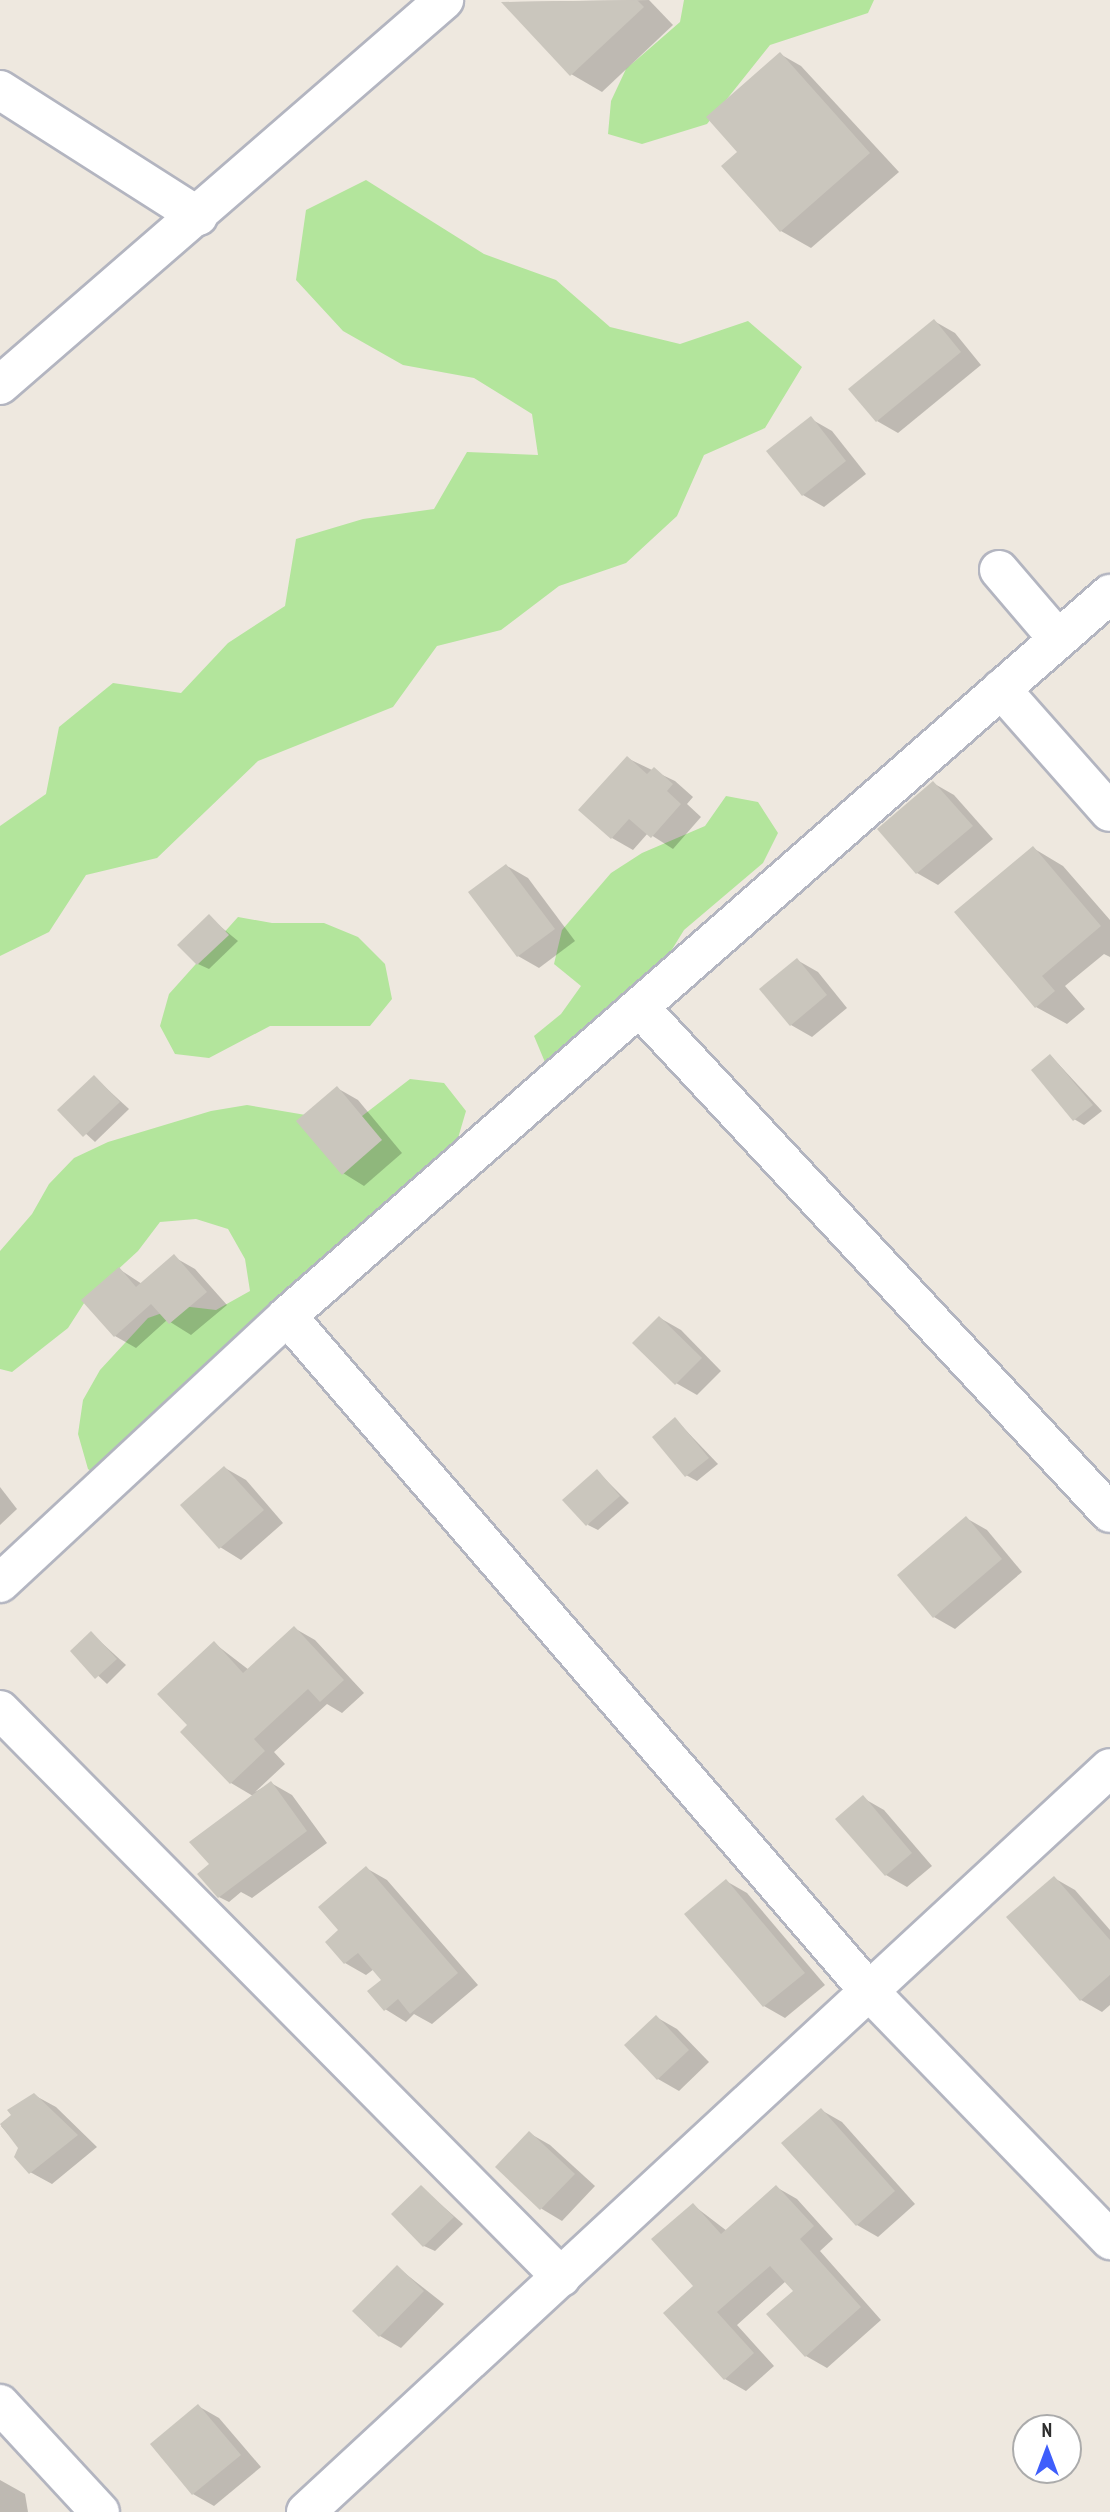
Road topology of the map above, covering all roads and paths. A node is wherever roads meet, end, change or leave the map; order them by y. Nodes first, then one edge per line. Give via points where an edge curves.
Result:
1 (444, 0) edge
2 (0, 90) edge
3 (198, 216) junction
4 (0, 385) edge
5 (999, 569) dead end
6 (1110, 594) edge
7 (1058, 639) junction
8 (1001, 689) junction
9 (1110, 812) edge
10 (639, 1007) junction
11 (287, 1316) junction
12 (1110, 1513) edge
13 (0, 1583) edge
14 (0, 1710) edge
15 (1110, 1768) edge
16 (869, 1991) junction
17 (1110, 2240) edge
18 (561, 2277) junction
19 (0, 2404) edge
20 (100, 2512) edge
21 (306, 2512) edge

1 - 3 street
2 - 3 street
3 - 4 street
5 - 7 street
6 - 7 street
7 - 8 street
8 - 9 street
8 - 10 street
10 - 11 street
10 - 12 street
11 - 13 street
11 - 16 street
14 - 18 street
15 - 16 street
16 - 17 street
16 - 18 street
18 - 21 street
19 - 20 street

